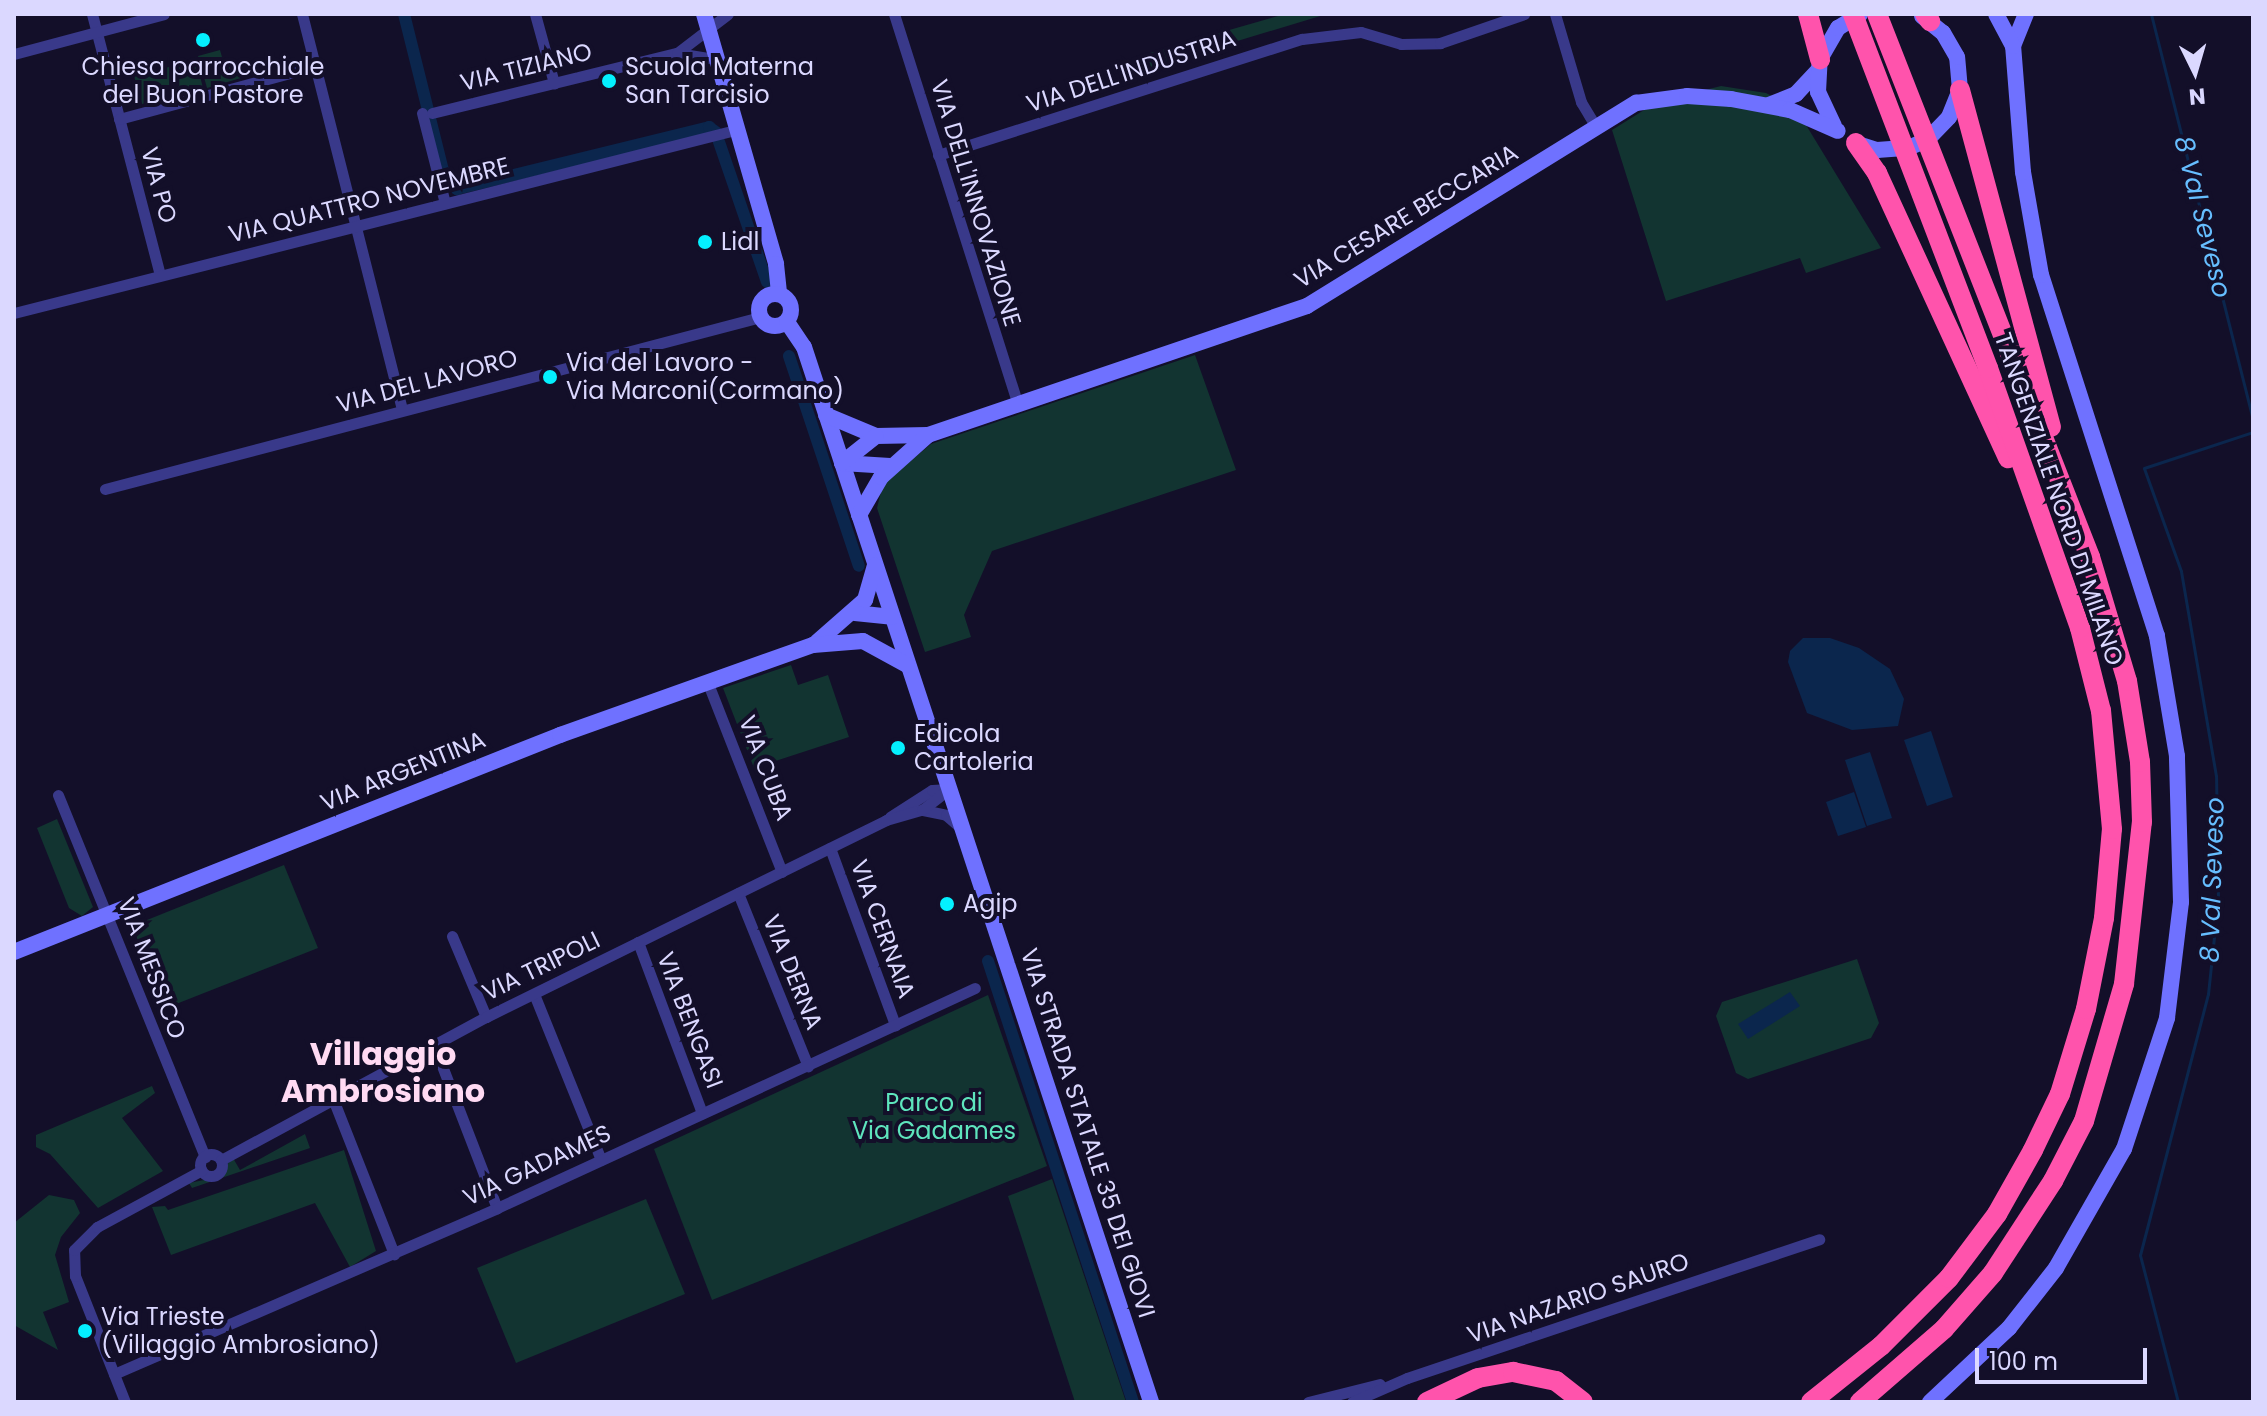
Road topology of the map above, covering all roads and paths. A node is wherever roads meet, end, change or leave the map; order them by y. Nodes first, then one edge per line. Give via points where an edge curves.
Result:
1 (92, 14) edge
2 (164, 14) edge
3 (302, 14) edge
4 (535, 14) edge
5 (728, 14) edge
6 (894, 14) edge
7 (1524, 14) edge
8 (1555, 14) edge
9 (1808, 14) edge
10 (1853, 14) edge
11 (1996, 14) edge
12 (2026, 14) edge
13 (1924, 16) edge
14 (1879, 19) edge
15 (706, 22) edge
16 (1860, 24) edge
17 (96, 32) junction
18 (2013, 46) junction
19 (677, 53) junction
20 (14, 54) edge
21 (716, 59) junction
22 (1819, 64) junction
23 (315, 66) junction
24 (554, 83) junction
25 (1960, 90) junction
26 (1767, 106) junction
27 (119, 119) junction
28 (1596, 127) junction
29 (735, 130) junction
30 (1838, 131) junction
31 (1856, 143) junction
32 (938, 155) junction
33 (445, 203) junction
34 (355, 226) junction
35 (160, 275) junction
36 (779, 294) junction
37 (14, 313) edge
38 (760, 317) junction
39 (787, 322) junction
40 (1018, 404) junction
41 (402, 410) junction
42 (826, 415) junction
43 (928, 435) junction
44 (876, 436) junction
45 (842, 463) junction
46 (890, 466) junction
47 (105, 489) dead end
48 (859, 515) junction
49 (2090, 557) junction
50 (875, 564) junction
51 (2060, 570) junction
52 (855, 613) junction
53 (892, 617) junction
54 (863, 641) junction
55 (813, 645) junction
56 (908, 666) junction
57 (707, 681) junction
58 (943, 770) junction
59 (949, 789) junction
60 (932, 790) junction
61 (58, 795) dead end
62 (922, 810) junction
63 (886, 820) junction
64 (964, 833) junction
65 (830, 848) junction
66 (782, 872) junction
67 (738, 893) junction
68 (108, 915) junction
69 (452, 936) dead end
70 (638, 942) junction
71 (14, 952) edge
72 (975, 988) dead end
73 (534, 994) junction
74 (486, 1017) junction
75 (895, 1025) junction
76 (434, 1045) junction
77 (808, 1066) junction
78 (333, 1099) junction
79 (702, 1113) junction
80 (205, 1157) junction
81 (221, 1160) junction
82 (601, 1160) junction
83 (202, 1170) junction
84 (497, 1208) junction
85 (1819, 1239) dead end
86 (394, 1254) junction
87 (114, 1374) junction
88 (1407, 1378) junction
89 (125, 1402) edge
90 (1151, 1402) edge
91 (1308, 1402) edge
92 (1352, 1402) edge
93 (1427, 1402) edge
94 (1583, 1402) edge
95 (1811, 1402) edge
96 (1860, 1402) edge
97 (1930, 1402) edge

1 - 17 street, VIA PO
2 - 17 street
3 - 23 street
4 - 24 street
5 - 15 street, VIA TIZIANO
6 - 32 street, VIA DELL'INNOVAZIONE
7 - 32 street, VIA DELL'INDUSTRIA via 1440,43 1401,44 1361,32 1302,39
8 - 28 street via 1581,102
9 - 22 highway
10 - 16 highway, TANGENZIALE NORD DI MILANO
11 - 18 main road
12 - 18 main road
13 - 25 main road via 1954,51
14 - 49 highway, TANGENZIALE NORD DI MILANO
15 - 19 street, VIA TIZIANO
15 - 21 main road
16 - 22 main road via 1838,28
16 - 51 highway, TANGENZIALE NORD DI MILANO
17 - 20 street
17 - 27 street, VIA PO
18 - 97 main road via 2023,172 2041,275 2141,581 2163,667 2180,800 2181,902 2167,1018 2124,1149 2056,1268 2009,1328
19 - 21 street, VIA TIZIANO
19 - 24 street, VIA TIZIANO
21 - 29 main road
22 - 26 main road via 1796,94
22 - 30 main road via 1821,103
23 - 27 street
23 - 34 street
24 - 33 street, VIA TIZIANO via 427,113
25 - 31 main road via 1943,126 1918,145 1887,151
25 - 49 highway
26 - 28 main road, VIA CESARE BECCARIA via 1708,97 1660,97 1636,103
26 - 30 main road, VIA CESARE BECCARIA via 1817,118
27 - 35 street, VIA PO
28 - 40 main road, VIA CESARE BECCARIA via 1307,306
29 - 33 street, VIA QUATTRO NOVEMBRE
29 - 36 main road via 776,264
30 - 31 main road, VIA CESARE BECCARIA
31 - 51 highway via 1877,173
32 - 40 street, VIA DELL'INNOVAZIONE
33 - 34 street, VIA QUATTRO NOVEMBRE
34 - 35 street, VIA QUATTRO NOVEMBRE
34 - 41 street
35 - 37 street, VIA QUATTRO NOVEMBRE
36 - 38 main road via 762,300
36 - 39 main road via 791,304
38 - 39 main road via 768,325
38 - 41 street, VIA DEL LAVORO
39 - 42 main road via 804,347
40 - 43 main road, VIA CESARE BECCARIA
41 - 47 street, VIA DEL LAVORO
42 - 44 main road
42 - 45 main road
43 - 44 main road
43 - 46 main road
44 - 45 main road
45 - 46 main road
45 - 48 main road
46 - 48 main road
48 - 50 main road
49 - 96 highway, TANGENZIALE NORD DI MILANO via 2127,681 2140,762 2137,895 2109,1048 2084,1121 2018,1239 1944,1329
50 - 52 main road, VIA ARGENTINA via 870,590
50 - 53 main road
51 - 95 highway, TANGENZIALE NORD DI MILANO via 2098,695 2111,806 2104,918 2078,1040 2060,1094 1997,1214 1916,1314
52 - 53 main road
52 - 55 main road, VIA ARGENTINA
53 - 54 main road via 882,631
53 - 56 main road
54 - 55 main road, VIA ARGENTINA
54 - 56 main road via 890,651
55 - 57 main road, VIA ARGENTINA
56 - 58 main road
57 - 66 street, VIA CUBA
57 - 68 main road, VIA ARGENTINA
58 - 59 main road, VIA STRADA STATALE 35 DEI GIOVI
58 - 60 street, VIA TRIPOLI
59 - 60 street, VIA TRIPOLI
59 - 62 street, VIA TRIPOLI
59 - 64 main road, VIA STRADA STATALE 35 DEI GIOVI
60 - 63 street, VIA TRIPOLI
61 - 68 street, VIA MESSICO
62 - 63 street, VIA TRIPOLI
62 - 64 street via 946,815
63 - 65 street, VIA TRIPOLI
64 - 90 main road, VIA STRADA STATALE 35 DEI GIOVI
65 - 66 street, VIA TRIPOLI
65 - 75 street, VIA CERNAIA
66 - 67 street, VIA TRIPOLI
67 - 70 street, VIA TRIPOLI
67 - 77 street, VIA DERNA
68 - 71 main road, VIA ARGENTINA
68 - 80 street, VIA MESSICO
69 - 74 street
70 - 73 street, VIA TRIPOLI
70 - 79 street, VIA BENGASI
72 - 75 street, VIA GADAMES
73 - 74 street, VIA TRIPOLI
73 - 82 street
74 - 76 street, VIA TRIPOLI
75 - 77 street, VIA GADAMES
76 - 78 street, VIA TRIPOLI
76 - 84 street
77 - 79 street, VIA GADAMES
78 - 81 street, VIA TRIPOLI
78 - 86 street
79 - 82 street, VIA GADAMES
80 - 81 street
80 - 83 street
81 - 83 street, VIA TRIPOLI via 216,1175
82 - 84 street, VIA GADAMES
83 - 87 street, VIA TRIPOLI via 97,1227 74,1250 75,1276
84 - 86 street, VIA GADAMES
85 - 88 street, VIA NAZARIO SAURO
86 - 87 street, VIA GADAMES
87 - 89 street
88 - 91 street
88 - 92 street, VIA NAZARIO SAURO
93 - 94 highway via 1478,1378 1513,1372 1556,1381

